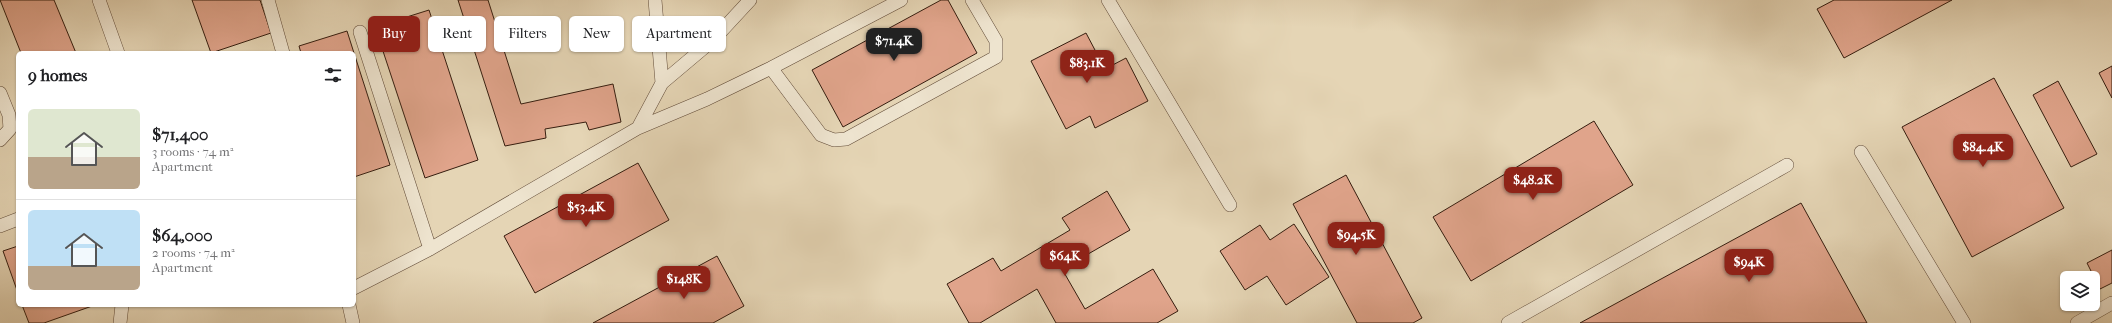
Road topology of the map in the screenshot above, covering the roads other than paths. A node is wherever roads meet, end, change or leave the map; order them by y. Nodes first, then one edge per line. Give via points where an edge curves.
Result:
1 (99, 0) edge
2 (268, 0) edge
3 (655, 0) edge
4 (750, 0) edge
5 (901, 0) edge
6 (972, 0) edge
7 (1108, 0) edge
8 (360, 32) dead end
9 (117, 51) edge
10 (281, 51) edge
11 (771, 68) junction
12 (662, 84) junction
13 (0, 93) edge
14 (638, 128) junction
15 (0, 140) edge
16 (1861, 152) dead end
17 (1787, 165) dead end
18 (1230, 205) dead end
19 (16, 220) edge
20 (0, 226) edge
21 (430, 249) junction
22 (356, 287) edge
23 (2112, 303) edge
24 (122, 307) edge
25 (349, 307) edge
26 (120, 323) edge
27 (352, 323) edge
28 (1508, 323) edge
29 (1964, 323) edge
30 (2077, 323) edge

1 - 9 lane
2 - 10 lane
3 - 12 lane
4 - 12 lane via 713,40
5 - 11 lane
6 - 11 lane via 996,41 996,57 846,139 834,140 821,135
7 - 18 lane
8 - 21 lane
11 - 14 lane via 707,100
12 - 14 lane
13 - 15 lane via 9,115 10,129
14 - 21 lane
16 - 29 lane
17 - 28 lane
19 - 20 lane
21 - 22 lane
23 - 30 lane
24 - 26 lane
25 - 27 lane

